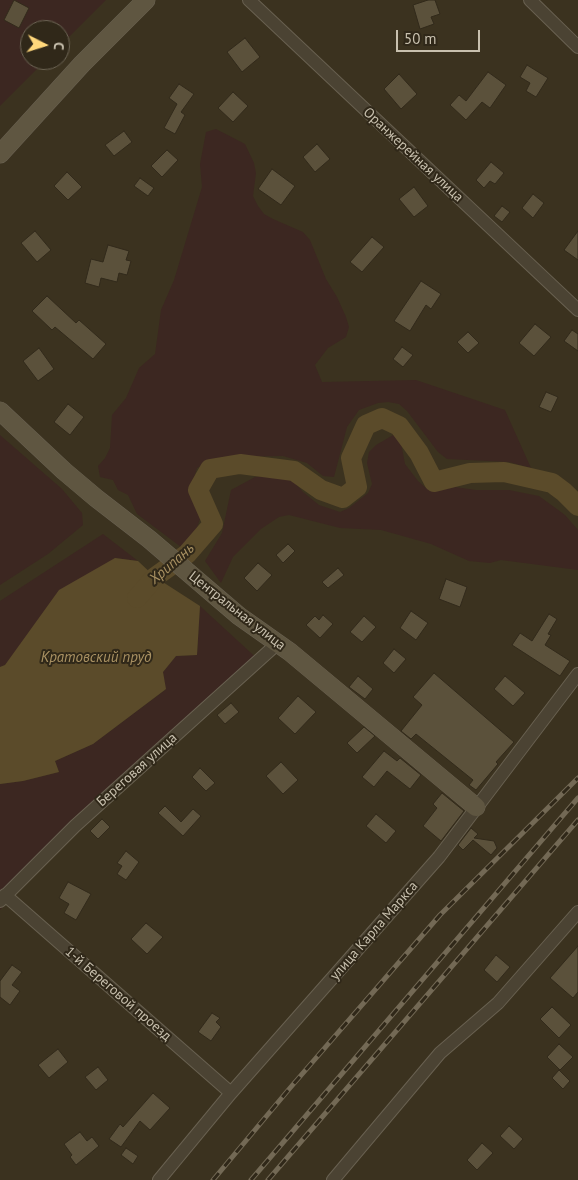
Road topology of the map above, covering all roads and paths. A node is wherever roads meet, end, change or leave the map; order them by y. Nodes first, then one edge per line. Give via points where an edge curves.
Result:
1 (249, 0) edge
2 (530, 0) edge
3 (142, 1) edge
4 (578, 47) edge
5 (0, 154) edge
6 (578, 310) edge
7 (0, 411) edge
8 (278, 643) junction
9 (578, 674) edge
10 (476, 807) junction
11 (3, 898) edge
12 (578, 912) edge
13 (231, 1093) junction
14 (159, 1180) edge
15 (333, 1180) edge

1 - 6 street, Оранжерейная улица
2 - 4 street
3 - 5 street
7 - 8 street, Центральная улица via 64,471 239,616
8 - 10 street, Центральная улица
8 - 11 street, Береговая улица via 75,826
9 - 10 street, улица Карла Маркса
10 - 13 street, улица Карла Маркса via 439,858
11 - 13 street, 1-й Береговой проезд
12 - 15 street via 498,1003 440,1053
13 - 14 street, улица Карла Маркса

